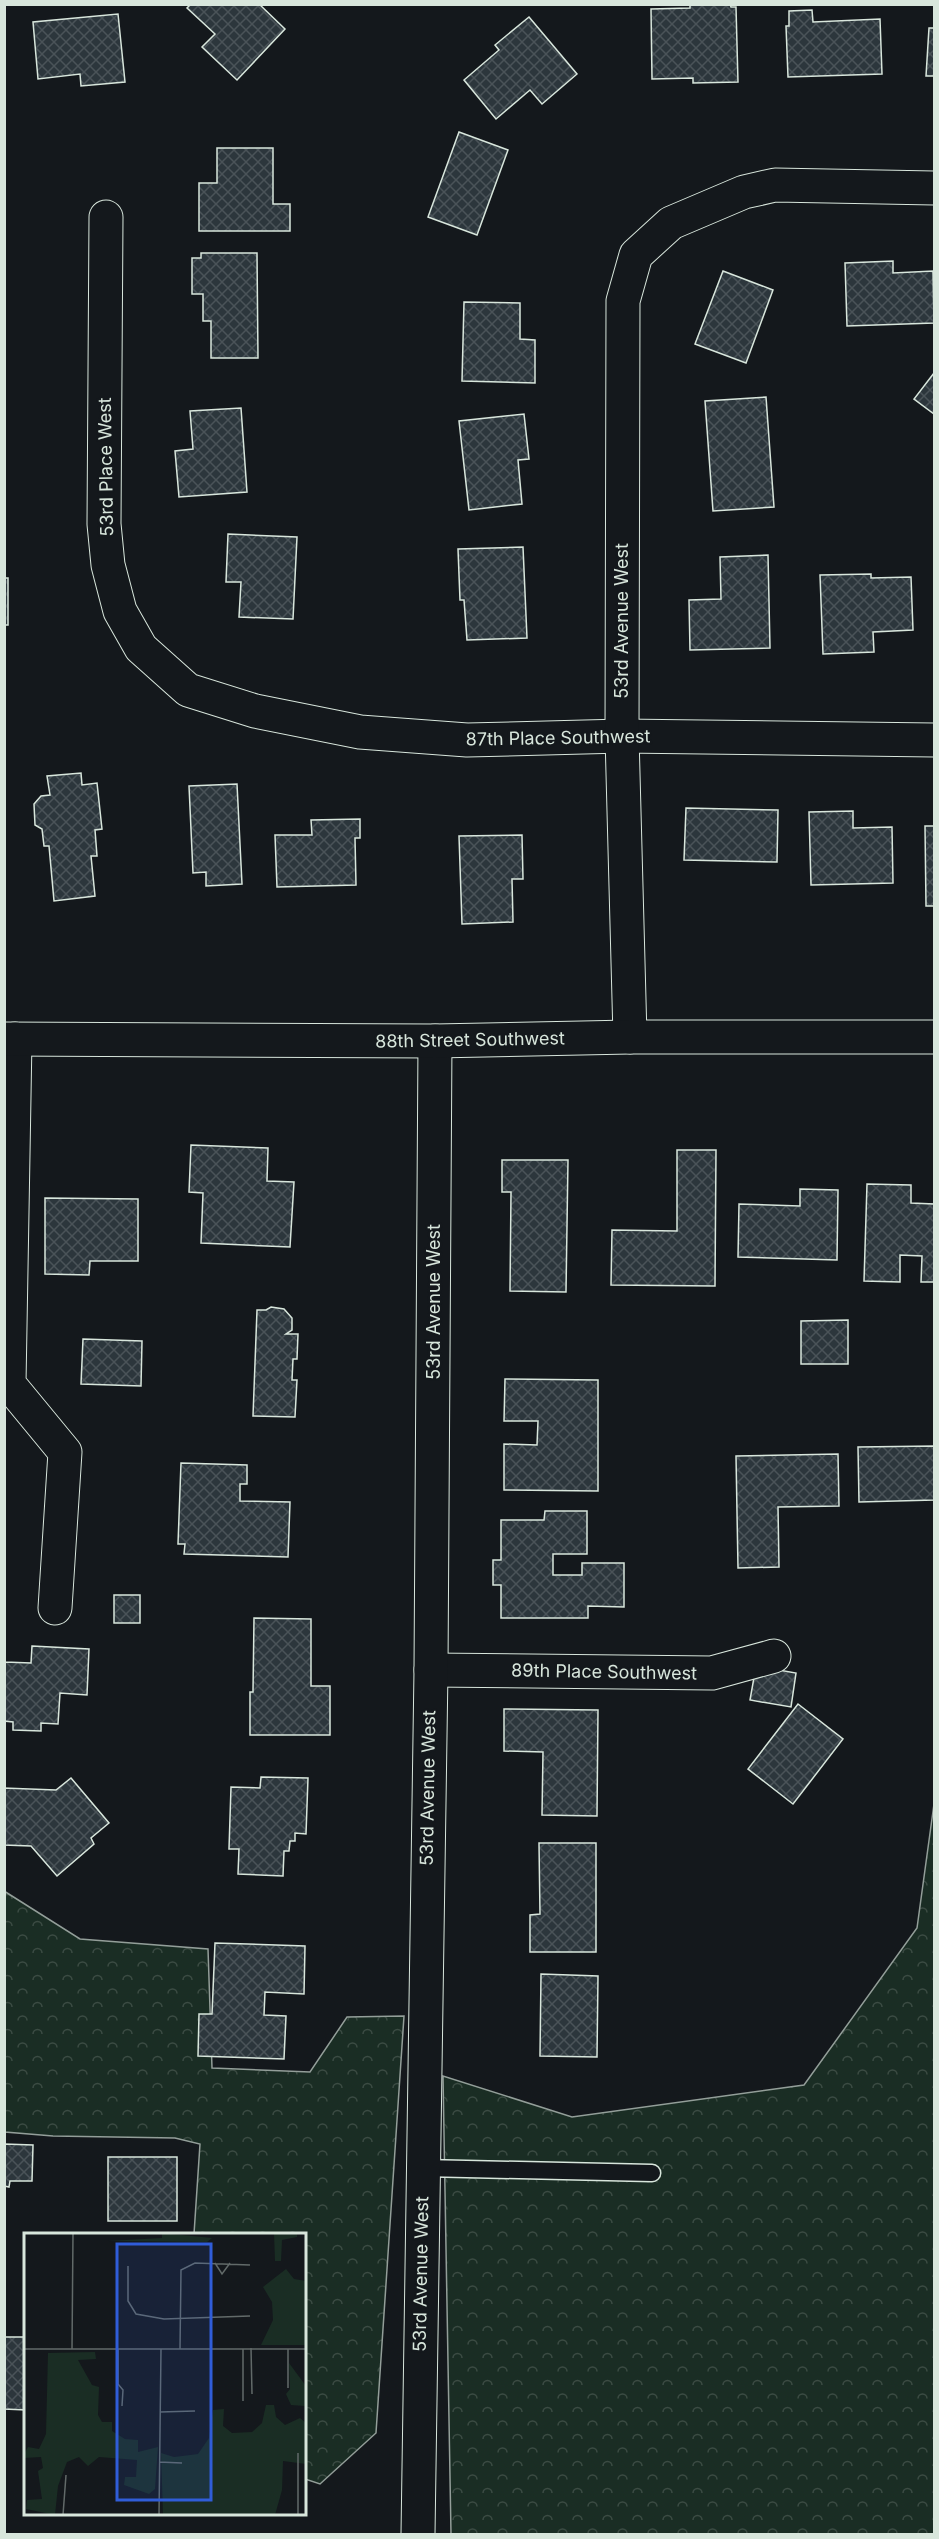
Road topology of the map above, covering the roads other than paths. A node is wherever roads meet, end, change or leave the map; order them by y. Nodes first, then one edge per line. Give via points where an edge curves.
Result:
1 (934, 188) edge
2 (106, 217) dead end
3 (188, 690) joint
4 (622, 736) junction
5 (934, 740) edge
6 (630, 1037) junction
7 (934, 1037) edge
8 (10, 1039) edge
9 (435, 1041) junction
10 (55, 1608) dead end
11 (774, 1656) dead end
12 (431, 1670) junction
13 (423, 2168) junction
14 (652, 2173) dead end
15 (418, 2535) edge

1 - 4 street, 53rd Avenue West via 775,185 744,192 671,223 636,255 623,301
2 - 3 street, 53rd Place West via 104,524 108,566 120,611 141,648
3 - 4 street, 87th Place Southwest via 255,711 360,732 467,740
4 - 5 street, 87th Place Southwest
4 - 6 street, 53rd Avenue West
6 - 7 street, 88th Street Southwest
6 - 9 street, 88th Street Southwest
8 - 9 street, 88th Street Southwest
8 - 10 street via 9,1384 65,1452
9 - 12 street, 53rd Avenue West
11 - 12 street, 89th Place Southwest via 712,1673
12 - 13 street, 53rd Avenue West
13 - 14 lane
13 - 15 street, 53rd Avenue West

